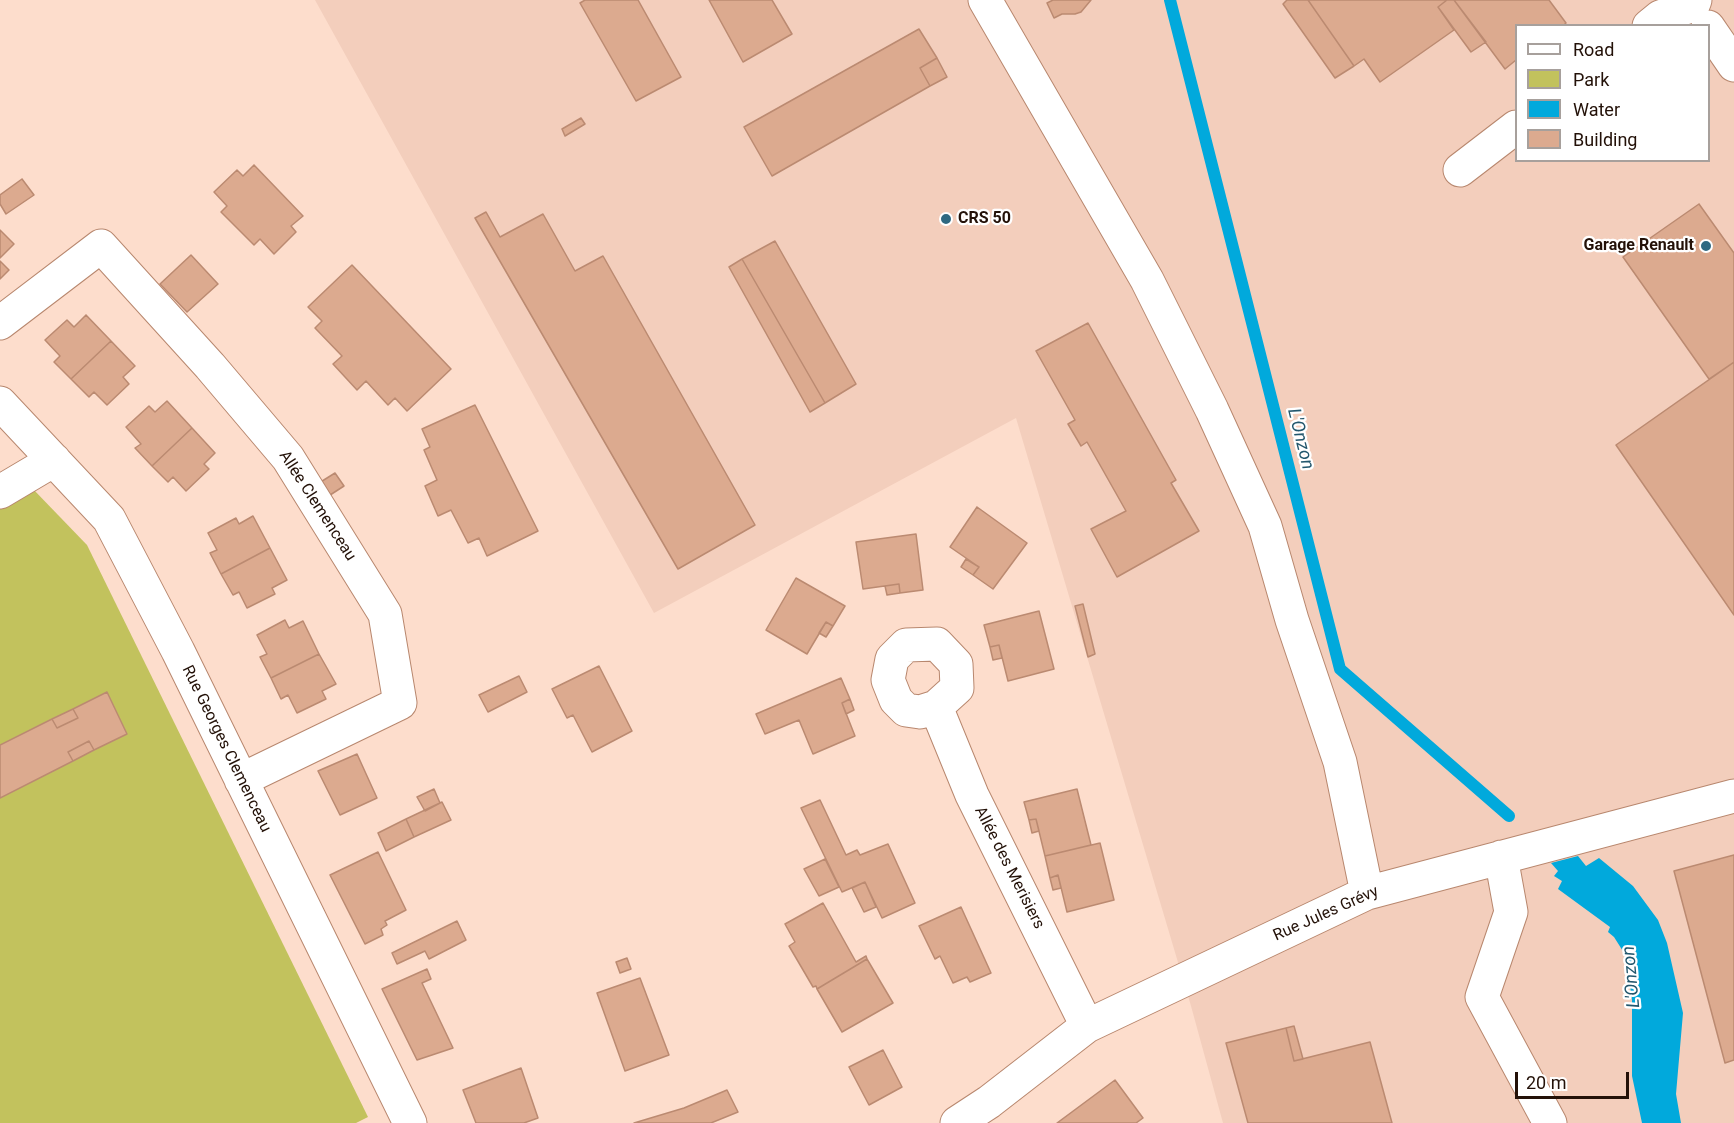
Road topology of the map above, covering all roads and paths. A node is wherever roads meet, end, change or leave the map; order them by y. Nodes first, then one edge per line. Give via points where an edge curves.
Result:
1 (985, 0) edge
2 (1701, 14) edge
3 (1651, 24) edge
4 (1710, 28) edge
5 (1734, 65) edge
6 (1515, 128) edge
7 (1460, 170) dead end
8 (0, 322) edge
9 (0, 403) edge
10 (54, 460) junction
11 (0, 492) edge
12 (936, 707) dead end
13 (241, 780) junction
14 (1734, 796) edge
15 (1501, 857) junction
16 (1367, 893) junction
17 (1087, 1026) junction
18 (410, 1123) edge
19 (957, 1123) edge
20 (1550, 1123) edge

1 - 16 street via 1147,280 1265,526 1340,762
2 - 3 street via 1660,17
4 - 5 street
6 - 7 street
8 - 13 street, Allée Clemenceau via 101,246 288,458 385,614 400,703
9 - 10 street, Rue Georges Clemenceau
10 - 11 street
10 - 13 street, Rue Georges Clemenceau via 109,519
12 - 17 street, Allée des Merisiers via 972,795
13 - 18 street, Rue Georges Clemenceau
14 - 15 street, Rue Jules Grévy
15 - 16 street, Rue Jules Grévy
15 - 20 street via 1511,912 1482,997
16 - 17 street, Rue Jules Grévy
17 - 19 street, Rue Jules Grévy

